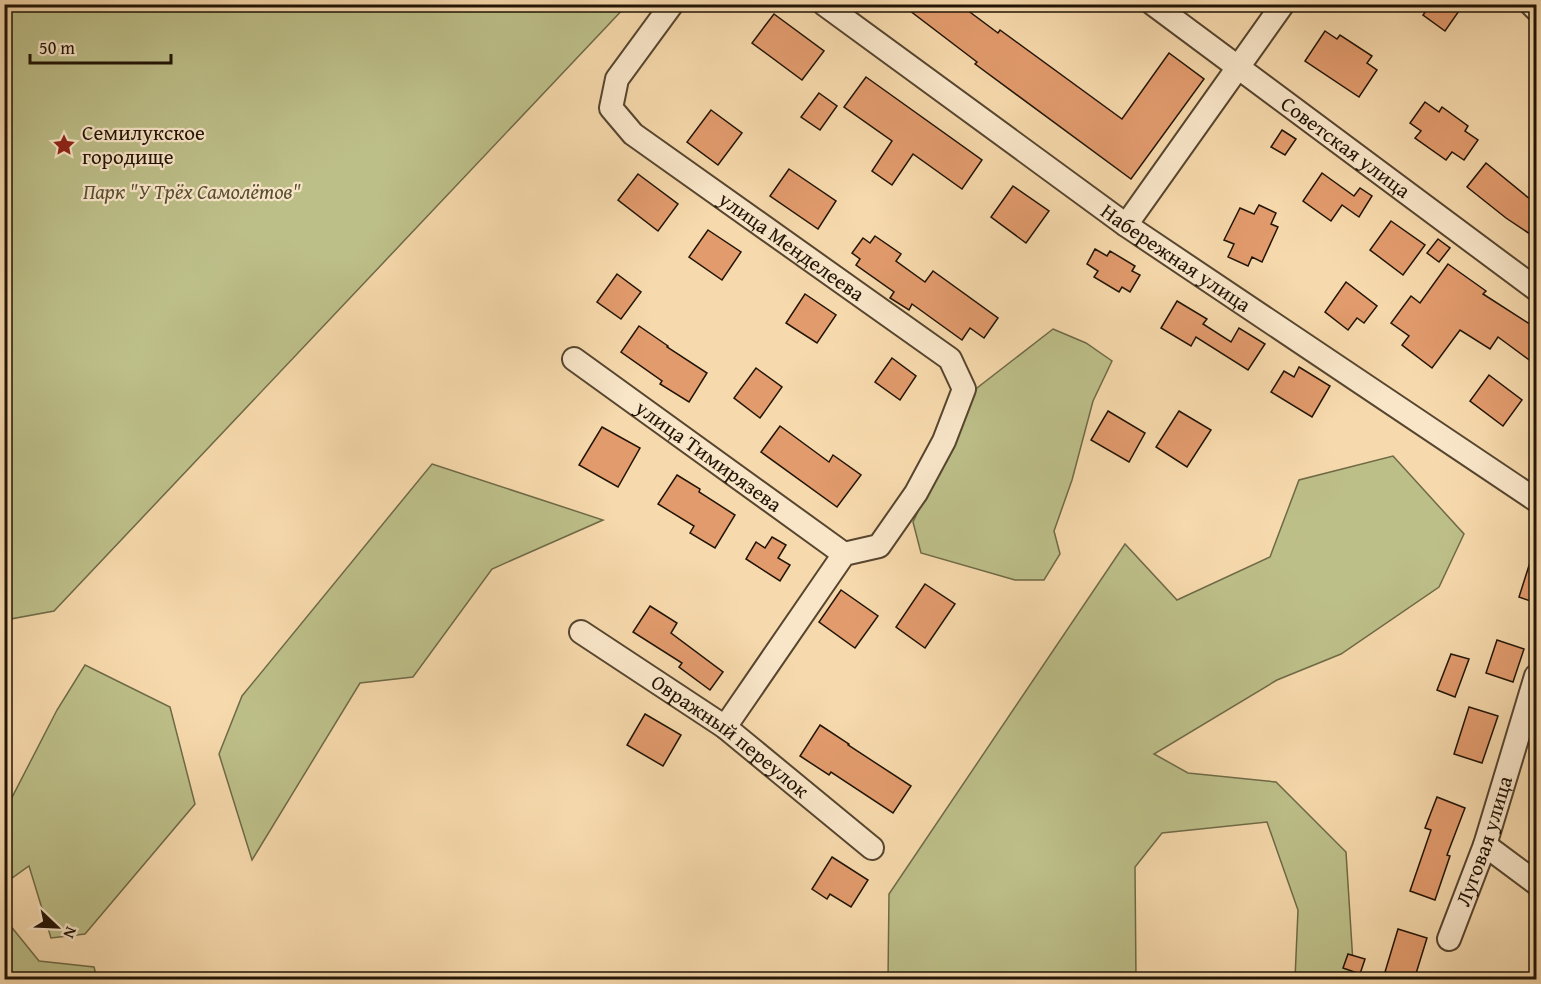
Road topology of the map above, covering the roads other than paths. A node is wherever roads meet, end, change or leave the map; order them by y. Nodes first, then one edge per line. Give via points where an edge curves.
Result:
1 (672, 4) edge
2 (824, 4) edge
3 (1154, 4) edge
4 (1283, 4) edge
5 (1531, 4) edge
6 (1536, 9) edge
7 (1238, 68) junction
8 (1126, 225) junction
9 (1536, 289) edge
10 (574, 359) dead end
11 (1536, 500) edge
12 (844, 554) junction
13 (581, 632) dead end
14 (1535, 688) edge
15 (725, 728) junction
16 (1485, 845) junction
17 (872, 848) dead end
18 (1536, 883) edge
19 (1449, 939) dead end

1 - 12 street, улица Менделеева via 617,79 611,108 633,134 950,359 964,389 944,441 916,493 879,546
2 - 8 street, Набережная улица
3 - 7 street, Советская улица
4 - 7 street
5 - 6 street
7 - 8 street
7 - 9 street, Советская улица
8 - 11 street, Набережная улица
10 - 12 street, улица Тимирязева
12 - 15 street
13 - 15 street, Овражный переулок
14 - 16 street, Луговая улица
15 - 17 street, Овражный переулок
16 - 18 street
16 - 19 street, Луговая улица

